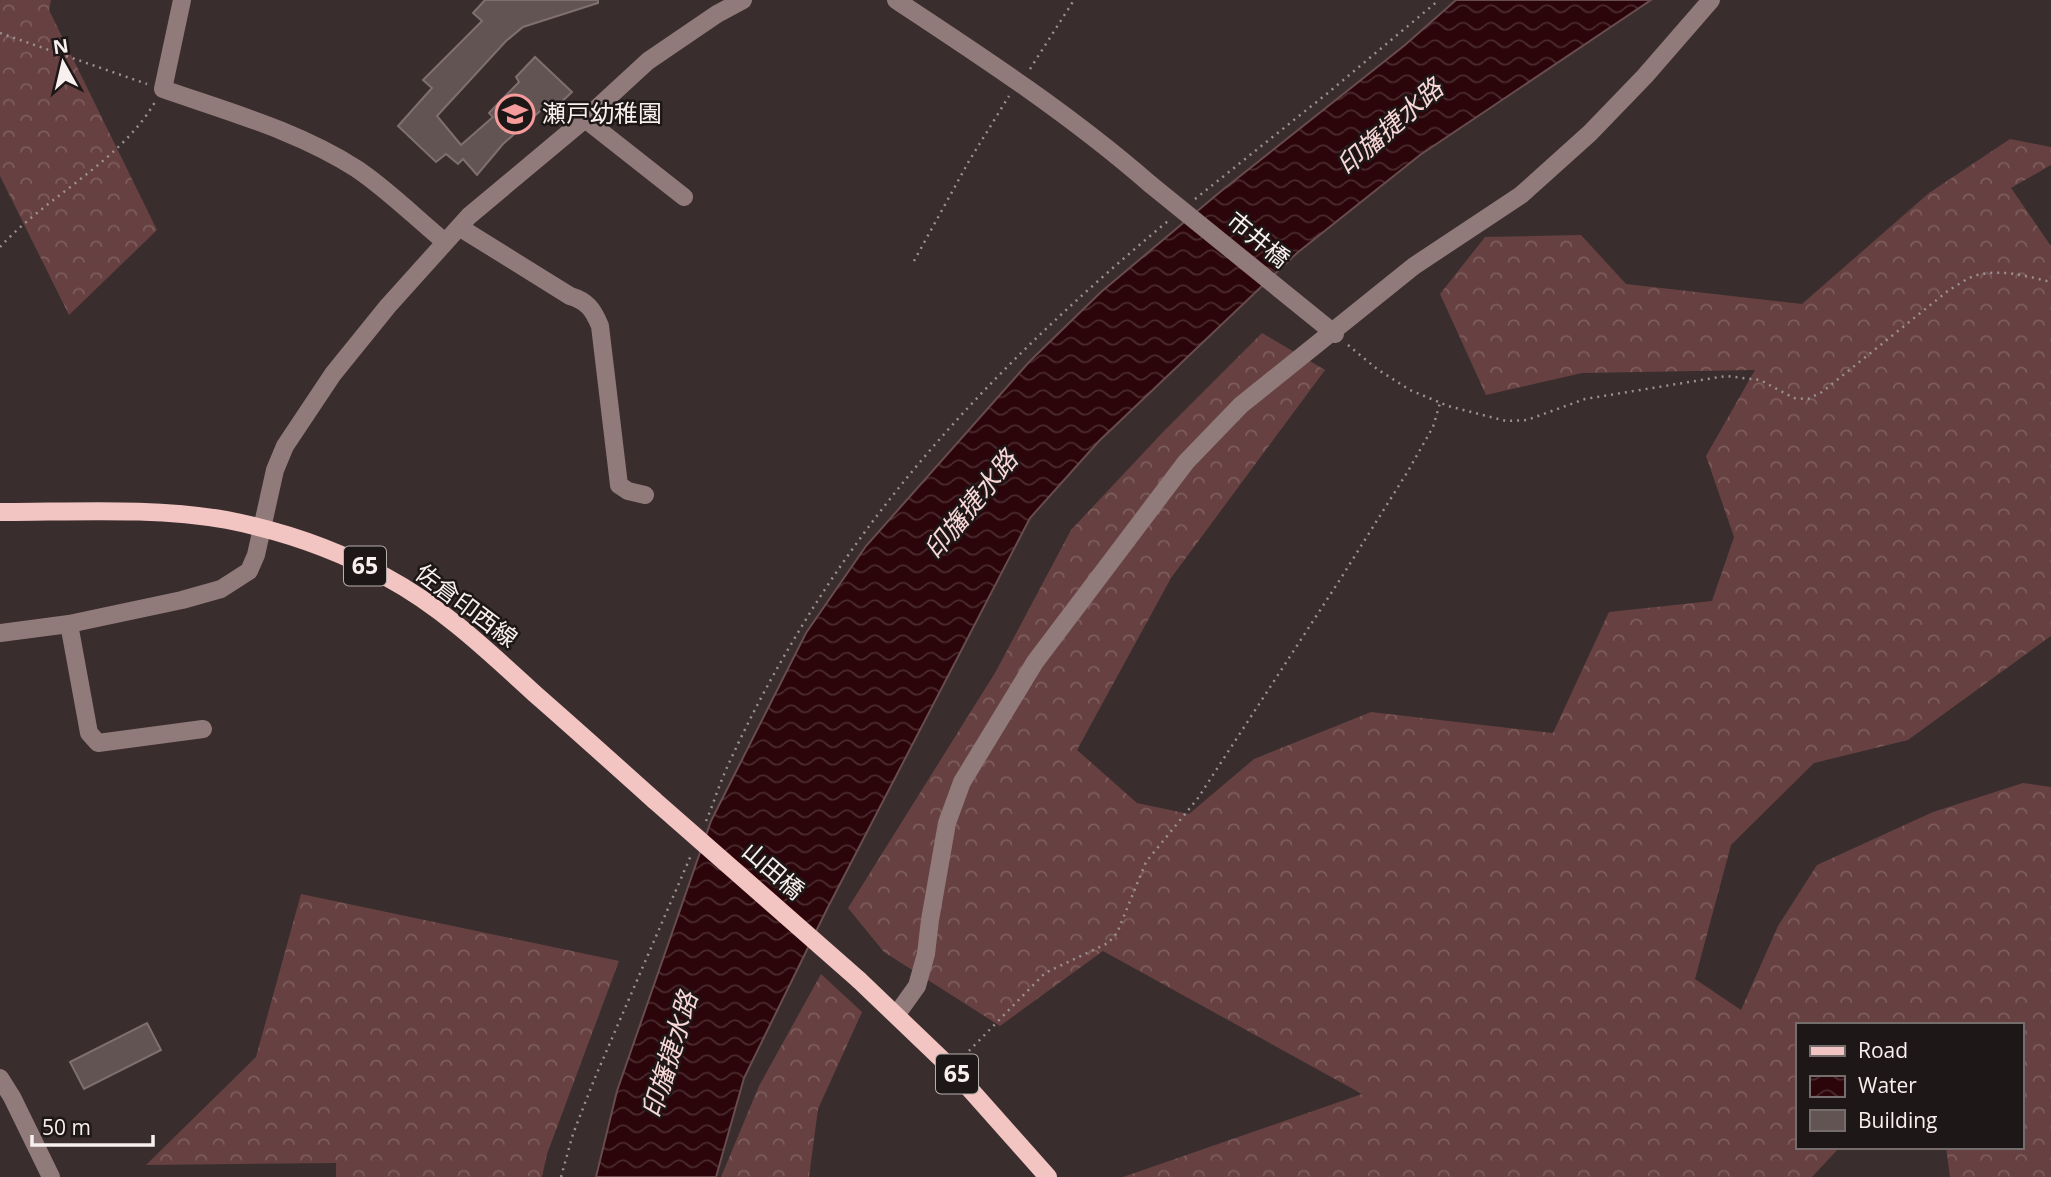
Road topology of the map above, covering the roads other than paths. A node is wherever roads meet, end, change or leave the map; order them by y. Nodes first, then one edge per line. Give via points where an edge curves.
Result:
1 (182, 0) edge
2 (743, 0) edge
3 (897, 0) edge
4 (1711, 0) edge
5 (585, 119) junction
6 (684, 197) dead end
7 (459, 227) junction
8 (444, 242) junction
9 (1335, 334) road end
10 (645, 495) dead end
11 (0, 512) edge
12 (262, 528) junction
13 (69, 624) junction
14 (0, 633) edge
15 (203, 729) dead end
16 (654, 800) joint
17 (897, 1014) junction
18 (0, 1078) edge
19 (51, 1177) edge
20 (1048, 1177) edge

1 - 8 street via 163,89 318,146 359,171
2 - 5 street via 648,61
3 - 9 street, 市井橋, bridge via 1101,142
4 - 17 street via 1599,124 1531,186 1392,284 1241,405 1186,462 1035,662 962,782 947,823 926,954 917,986
5 - 6 street
5 - 7 street
7 - 8 street
7 - 10 street via 569,296 584,300 595,313 619,485
8 - 12 street via 333,374 285,446
11 - 12 main road, 佐倉印西線 / 65 via 158,514
12 - 13 street via 249,571 221,589
12 - 16 main road, 佐倉印西線 / 65 via 344,555 439,610
13 - 14 street
13 - 15 street via 89,733 98,743
16 - 17 main road, 山田橋 / 65, bridge
17 - 20 main road, 65
18 - 19 street

